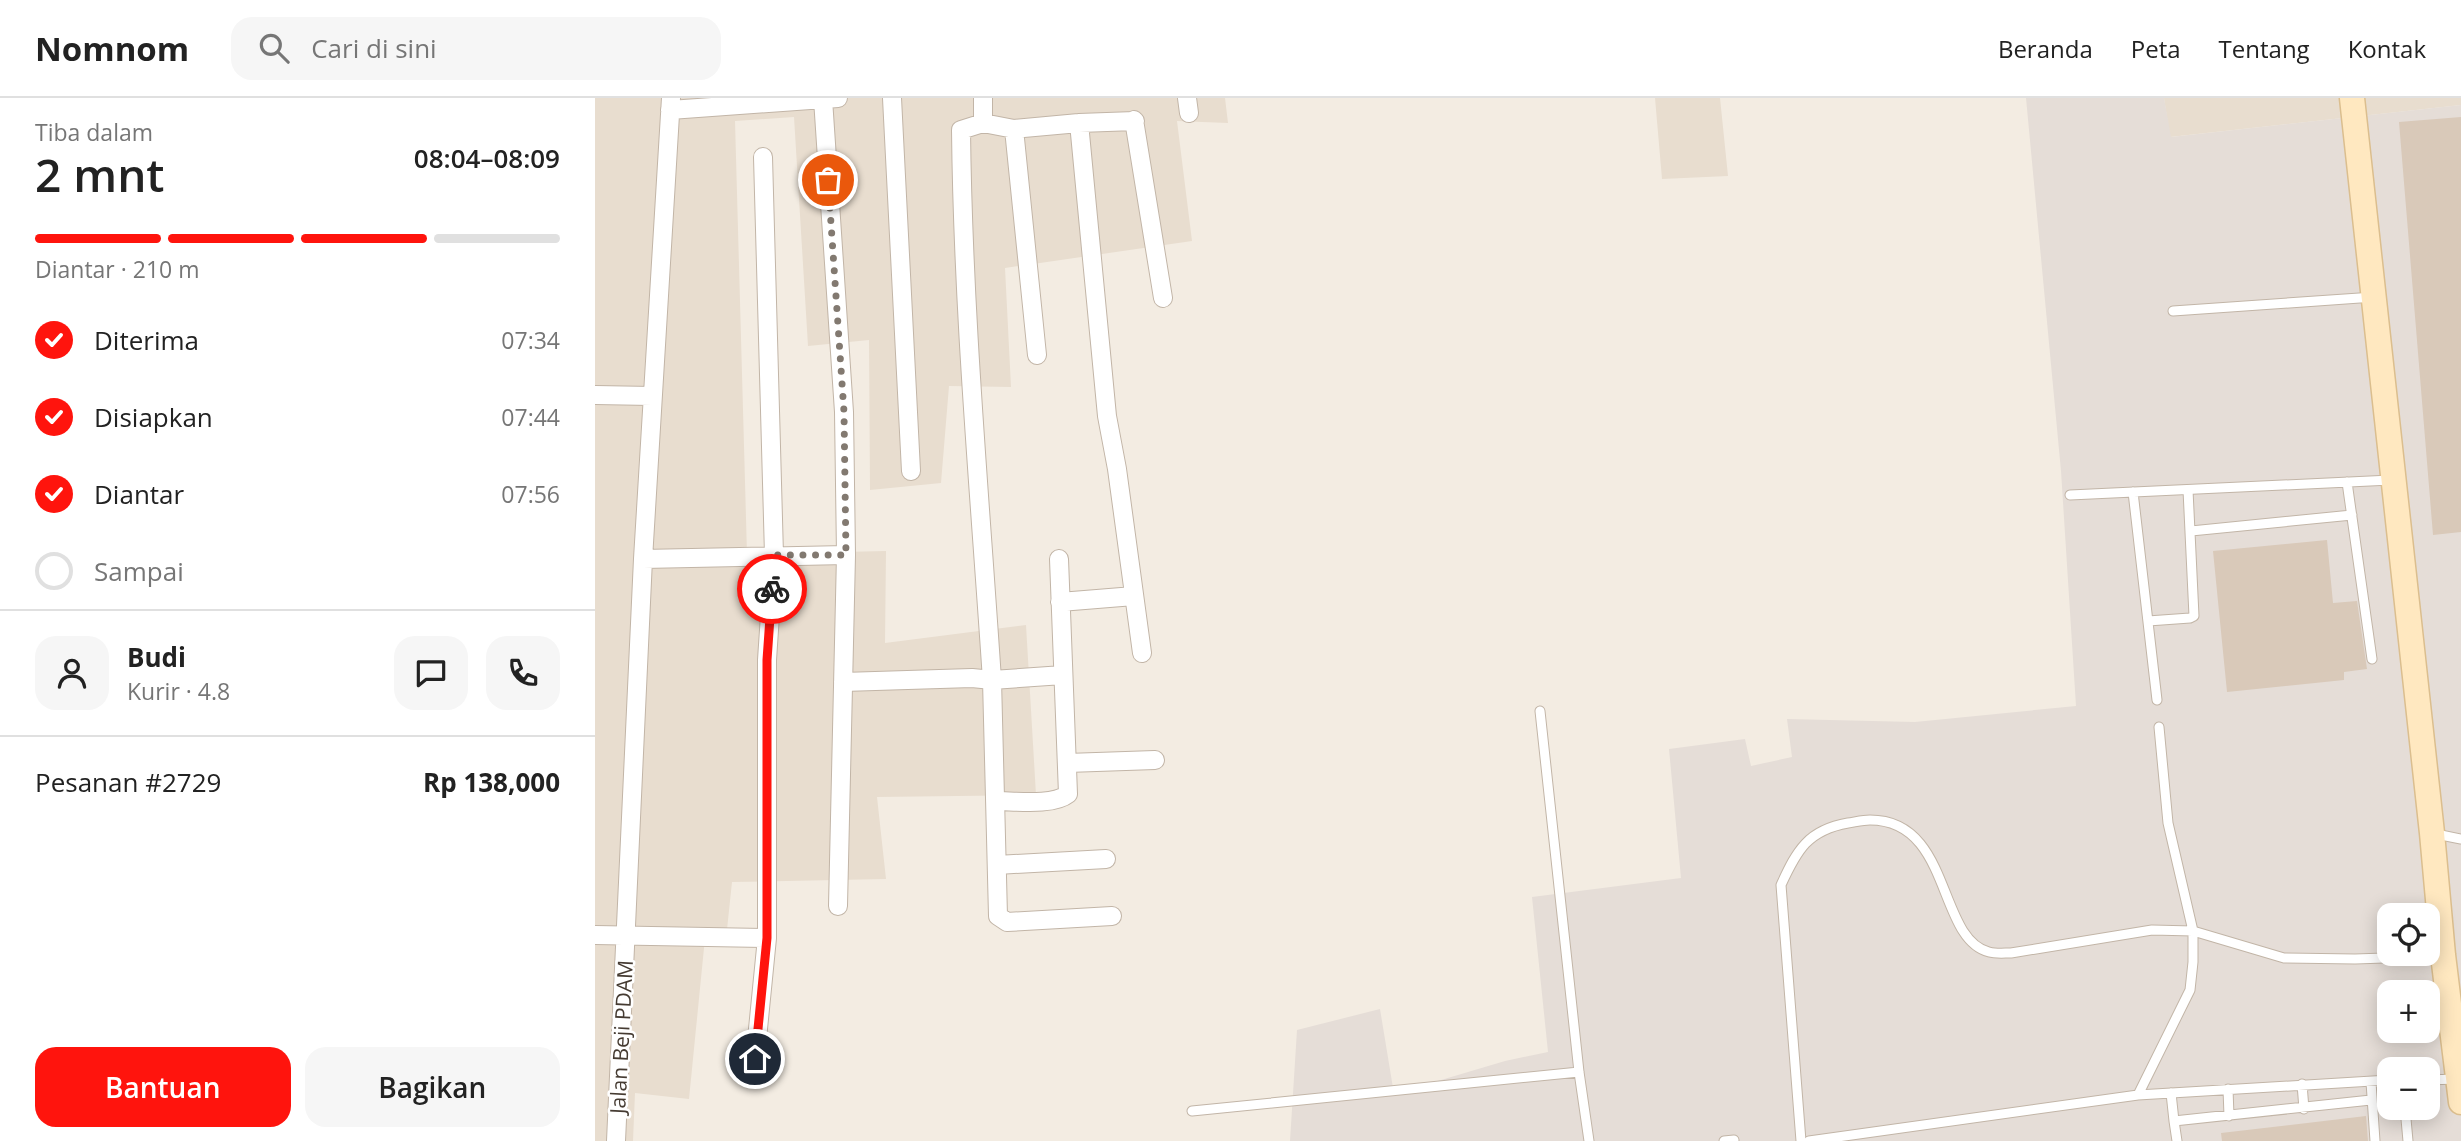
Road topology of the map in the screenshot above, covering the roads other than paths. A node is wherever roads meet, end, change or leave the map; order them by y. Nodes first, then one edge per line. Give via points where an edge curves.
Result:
1 (892, 98) edge
2 (983, 98) edge
3 (831, 99) edge
4 (2358, 99) edge
5 (671, 104) edge
6 (983, 123) junction
7 (1079, 123) junction
8 (1014, 129) junction
9 (762, 157) dead end
10 (2375, 297) junction
11 (1163, 298) dead end
12 (2173, 311) dead end
13 (1037, 355) dead end
14 (595, 395) edge
15 (652, 396) junction
16 (911, 471) dead end
17 (2393, 479) junction
18 (2347, 482) junction
19 (2188, 489) junction
20 (2133, 492) junction
21 (2070, 495) dead end
22 (2351, 515) junction
23 (2191, 531) junction
24 (774, 555) junction
25 (846, 555) junction
26 (643, 559) junction
27 (1059, 559) dead end
28 (1134, 596) junction
29 (1060, 602) junction
30 (2148, 621) junction
31 (1142, 653) dead end
32 (2372, 659) dead end
33 (1063, 676) junction
34 (992, 680) junction
35 (843, 682) junction
36 (2157, 701) dead end
37 (1540, 711) dead end
38 (2159, 727) dead end
39 (1155, 760) dead end
40 (1067, 763) junction
41 (995, 801) junction
42 (2432, 833) junction
43 (2461, 839) edge
44 (1106, 859) dead end
45 (997, 866) junction
46 (838, 906) dead end
47 (1112, 916) dead end
48 (2193, 931) junction
49 (625, 934) junction
50 (595, 935) edge
51 (767, 938) junction
52 (2443, 956) junction
53 (755, 1059) dead end
54 (1579, 1072) junction
55 (2377, 1081) edge
56 (2371, 1082) junction
57 (2302, 1084) junction
58 (2440, 1084) edge
59 (2228, 1089) junction
60 (2460, 1090) edge
61 (2171, 1093) junction
62 (2138, 1095) junction
63 (2371, 1100) junction
64 (2304, 1109) junction
65 (1192, 1111) dead end
66 (2229, 1116) junction
67 (2406, 1120) edge
68 (2174, 1121) junction
69 (616, 1141) edge
70 (1589, 1141) edge
71 (1801, 1141) edge
72 (1809, 1141) edge
73 (2177, 1141) edge
74 (2375, 1141) edge
75 (2408, 1141) edge

1 - 16 street
2 - 6 street
3 - 5 street
3 - 25 street
4 - 10 street
5 - 15 street, Jalan Beji PDAM
6 - 8 street
6 - 34 street via 961,130 962,200
7 - 8 street
7 - 11 street via 1135,121
7 - 28 street via 1107,416
8 - 13 street
9 - 24 street
10 - 12 lane
10 - 17 street
14 - 15 street
15 - 26 street, Jalan Beji PDAM
17 - 18 lane
17 - 42 street
18 - 19 lane
18 - 22 lane
19 - 20 lane
19 - 23 lane
20 - 21 lane
20 - 30 lane
22 - 23 lane
22 - 32 lane
23 - 30 lane via 2194,616
24 - 25 street
24 - 26 street
24 - 51 street via 767,660
25 - 35 street
26 - 49 street, Jalan Beji PDAM
27 - 29 street
28 - 29 street
28 - 31 street
29 - 33 street
30 - 36 lane
33 - 34 street
33 - 40 street
34 - 35 street
34 - 41 street
35 - 46 street
37 - 54 lane
38 - 48 lane via 2168,823
39 - 40 street
40 - 41 street via 1068,793 1063,798
41 - 45 street
42 - 43 lane
42 - 52 street
44 - 45 street
45 - 47 street via 1001,920
48 - 52 lane via 2284,958
48 - 62 lane via 2190,990
48 - 71 lane via 2152,930 2011,953 1988,952 1962,929 1916,838 1894,825 1870,820 1839,825 1810,837 1791,861 1781,885
49 - 50 street
49 - 51 street
49 - 69 street, Jalan Beji PDAM
51 - 53 street
52 - 60 street
54 - 65 lane
54 - 70 lane
55 - 56 lane
56 - 57 lane
56 - 63 lane
57 - 59 lane
57 - 64 lane
58 - 60 lane
59 - 61 lane
59 - 66 lane
61 - 62 lane
61 - 68 lane
62 - 72 lane
63 - 64 lane
63 - 74 lane
64 - 66 lane
66 - 68 lane
67 - 75 lane
68 - 73 lane

